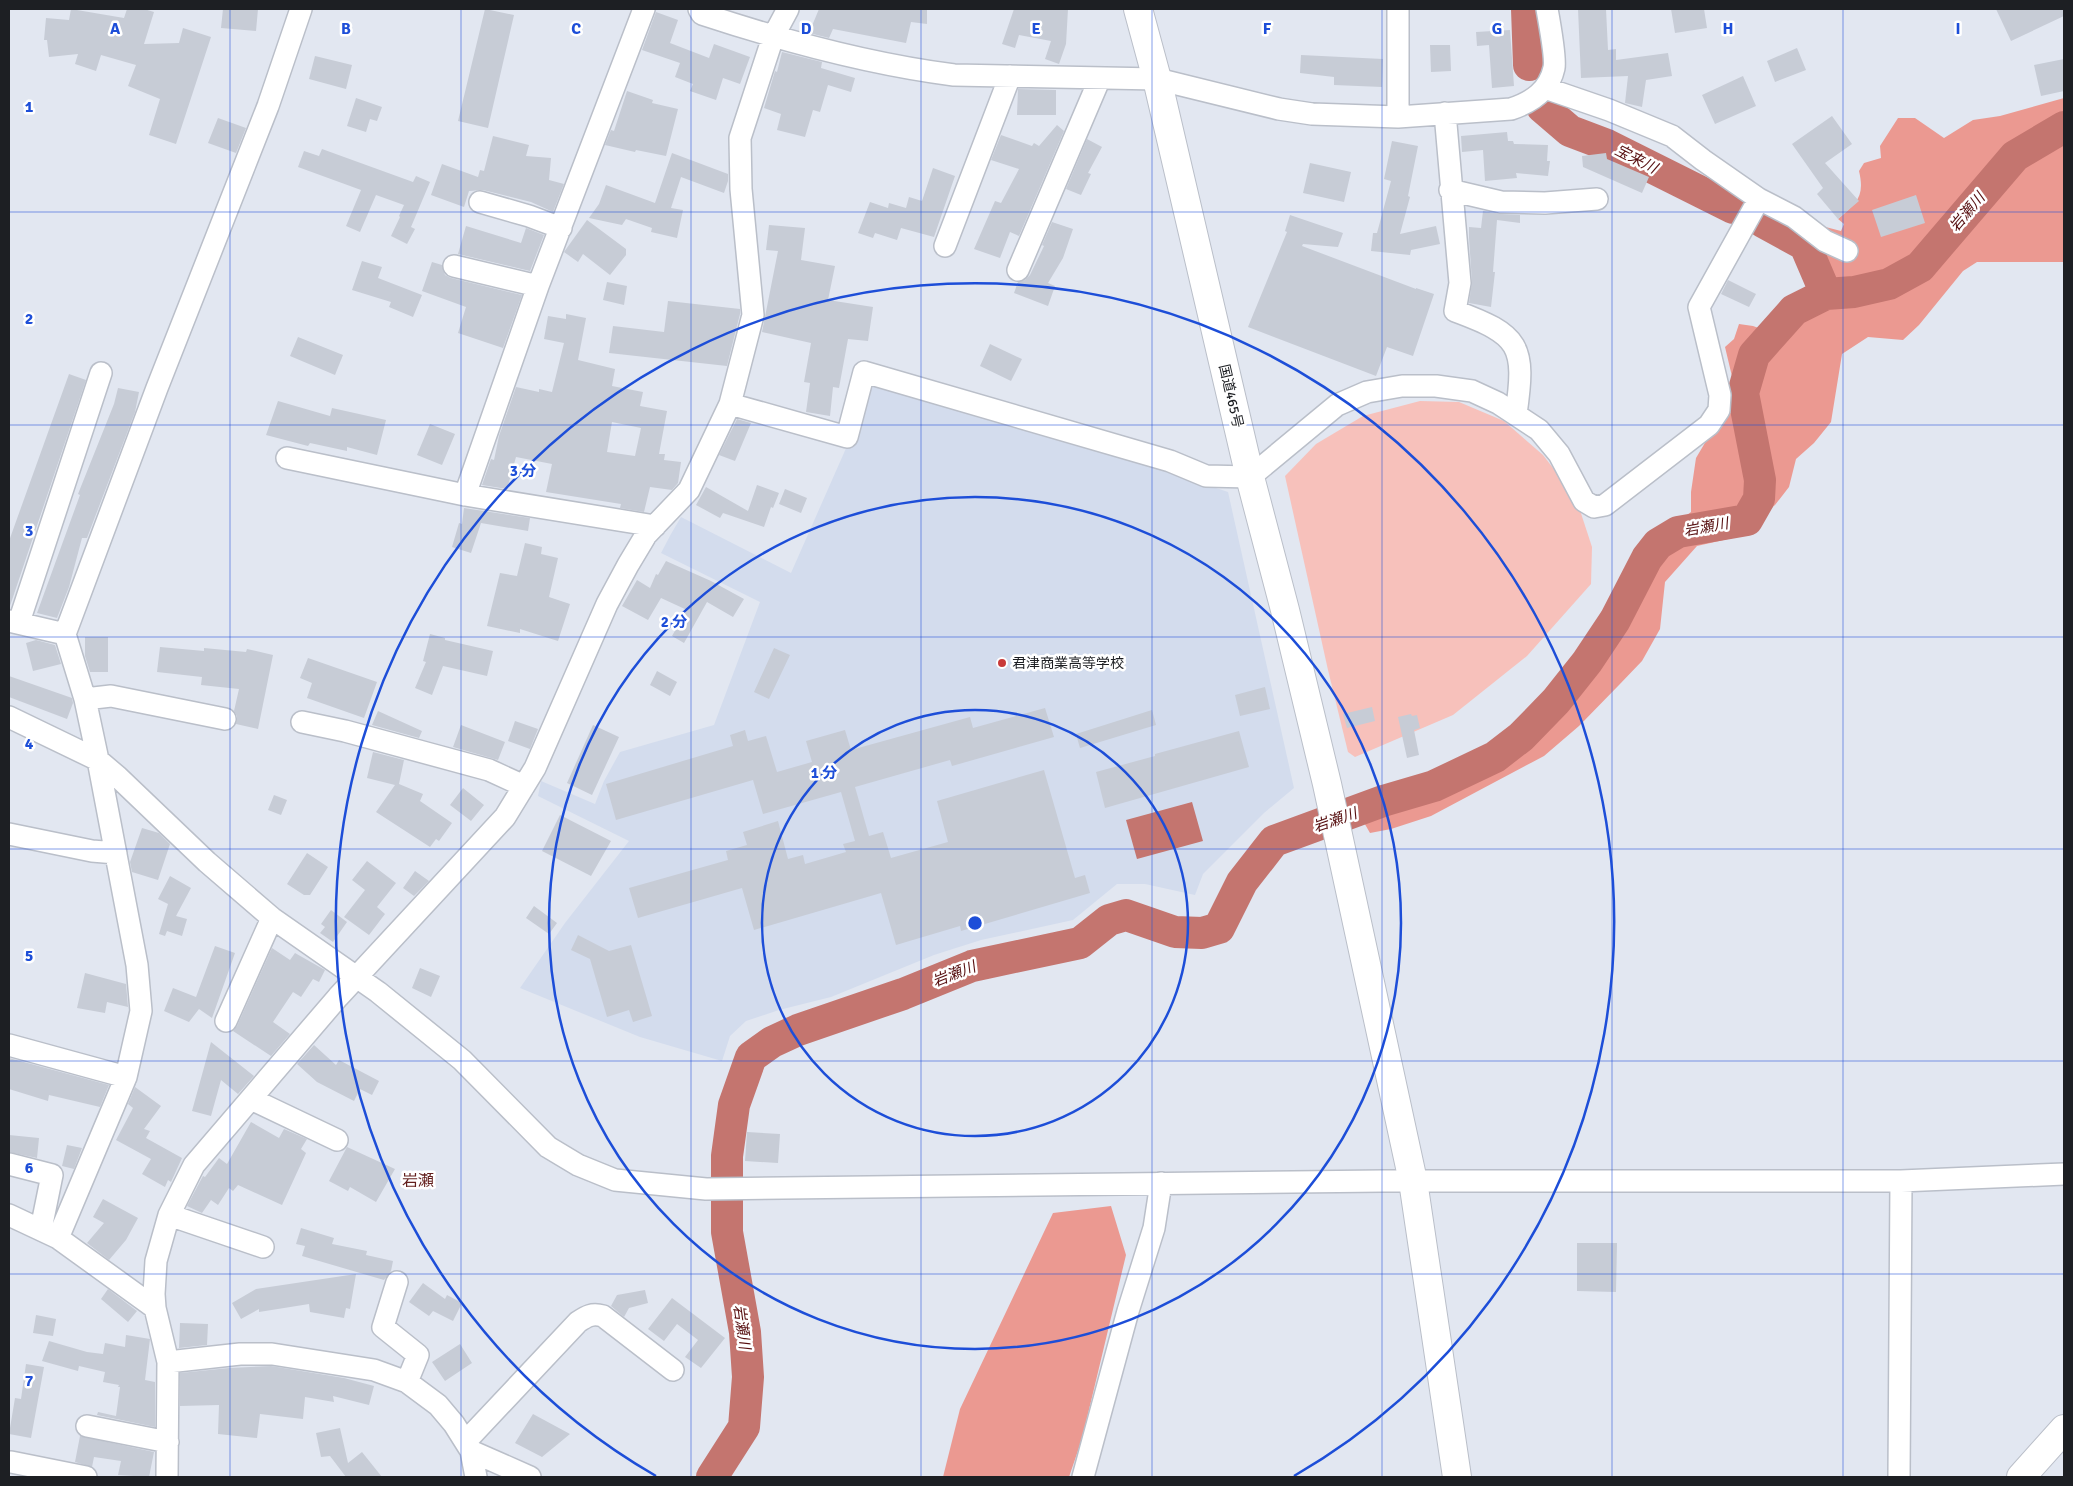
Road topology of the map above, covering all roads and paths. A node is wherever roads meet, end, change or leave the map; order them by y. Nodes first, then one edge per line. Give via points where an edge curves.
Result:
1 (301, 9) edge
2 (644, 9) edge
3 (699, 9) edge
4 (788, 9) edge
5 (1138, 9) edge
6 (1398, 9) edge
7 (1547, 9) edge
8 (773, 37) junction
9 (1010, 76) junction
10 (1100, 78) junction
11 (1156, 79) junction
12 (1545, 88) junction
13 (1445, 113) junction
14 (1398, 117) junction
15 (1450, 190) junction
16 (1597, 199) dead end
17 (480, 202) dead end
18 (1757, 203) junction
19 (561, 228) junction
20 (945, 246) dead end
21 (1847, 251) dead end
22 (454, 266) dead end
23 (1018, 270) dead end
24 (538, 286) junction
25 (101, 373) dead end
26 (730, 404) junction
27 (1516, 414) junction
28 (287, 458) dead end
29 (1250, 477) junction
30 (465, 495) junction
31 (655, 526) junction
32 (14, 621) edge
33 (65, 634) junction
34 (85, 699) junction
35 (9, 717) edge
36 (225, 719) dead end
37 (302, 722) dead end
38 (98, 760) junction
39 (524, 786) junction
40 (9, 834) edge
41 (116, 853) junction
42 (272, 918) junction
43 (357, 978) junction
44 (226, 1021) dead end
45 (9, 1045) edge
46 (126, 1077) junction
47 (251, 1098) junction
48 (337, 1140) dead end
49 (9, 1164) edge
50 (2064, 1174) edge
51 (1413, 1181) junction
52 (1901, 1181) junction
53 (1161, 1183) junction
54 (169, 1214) junction
55 (9, 1215) edge
56 (50, 1233) junction
57 (263, 1247) dead end
58 (397, 1282) dead end
59 (155, 1308) junction
60 (168, 1362) junction
61 (673, 1370) dead end
62 (407, 1382) junction
63 (87, 1426) dead end
64 (2064, 1429) edge
65 (168, 1442) junction
66 (468, 1446) junction
67 (11, 1462) dead end
68 (86, 1477) edge
69 (167, 1477) edge
70 (476, 1477) edge
71 (530, 1477) edge
72 (1082, 1477) edge
73 (1457, 1477) edge
74 (1898, 1477) edge
75 (2021, 1477) edge

1 - 33 street via 268,106
2 - 19 street
3 - 8 street via 702,14
4 - 8 street
5 - 11 main road, 国道465号
6 - 14 street
7 - 12 street via 1555,67
8 - 9 street via 922,71
8 - 26 street via 740,138 740,189 753,315
9 - 10 street
9 - 20 street
10 - 11 street
10 - 23 street
11 - 14 street via 1279,109 1312,114
11 - 29 main road, 国道465号
12 - 13 street via 1529,103 1511,109
12 - 18 street via 1672,136
13 - 14 street
13 - 15 street
15 - 16 street via 1502,202
15 - 27 street via 1460,283 1455,311 1496,328 1510,340 1521,371
17 - 19 street
18 - 21 street via 1794,217 1825,241
18 - 27 street via 1699,307 1720,394 1719,410 1709,425 1605,505 1594,507 1584,501 1559,454 1539,430
19 - 24 street
22 - 24 street
24 - 30 street
25 - 32 street
26 - 29 street via 847,437 864,372 1170,460 1206,476
26 - 31 street via 689,490
27 - 29 street via 1472,391 1402,386 1367,392 1337,405
28 - 30 street
29 - 51 main road, 国道465号 via 1326,784
30 - 31 street
31 - 39 street via 646,535 607,604 535,768
32 - 33 street
33 - 34 street
34 - 36 street via 111,696
34 - 38 street
35 - 38 street
37 - 39 street via 489,770
38 - 41 street
38 - 42 street
39 - 43 street via 505,817
40 - 41 street
41 - 46 street via 137,965 141,1011
42 - 43 street
42 - 44 street
43 - 47 street
43 - 53 street via 462,1060 548,1147 578,1165 615,1180 706,1189
45 - 46 street
46 - 56 street
47 - 48 street
47 - 54 street via 194,1164
49 - 56 street via 52,1175
50 - 52 street
51 - 52 street
51 - 53 street
51 - 73 main road, 国道465号
52 - 74 street
53 - 72 street via 1154,1228
54 - 57 street
54 - 59 street via 156,1261
55 - 56 street
56 - 59 street
58 - 62 street via 384,1327 418,1355
59 - 60 street
60 - 62 street via 272,1354 374,1370
60 - 65 street
61 - 66 street via 603,1316 587,1316 578,1322
62 - 66 street via 438,1405
63 - 65 street
64 - 75 main road
65 - 69 street
66 - 70 street
66 - 71 street
67 - 68 street

